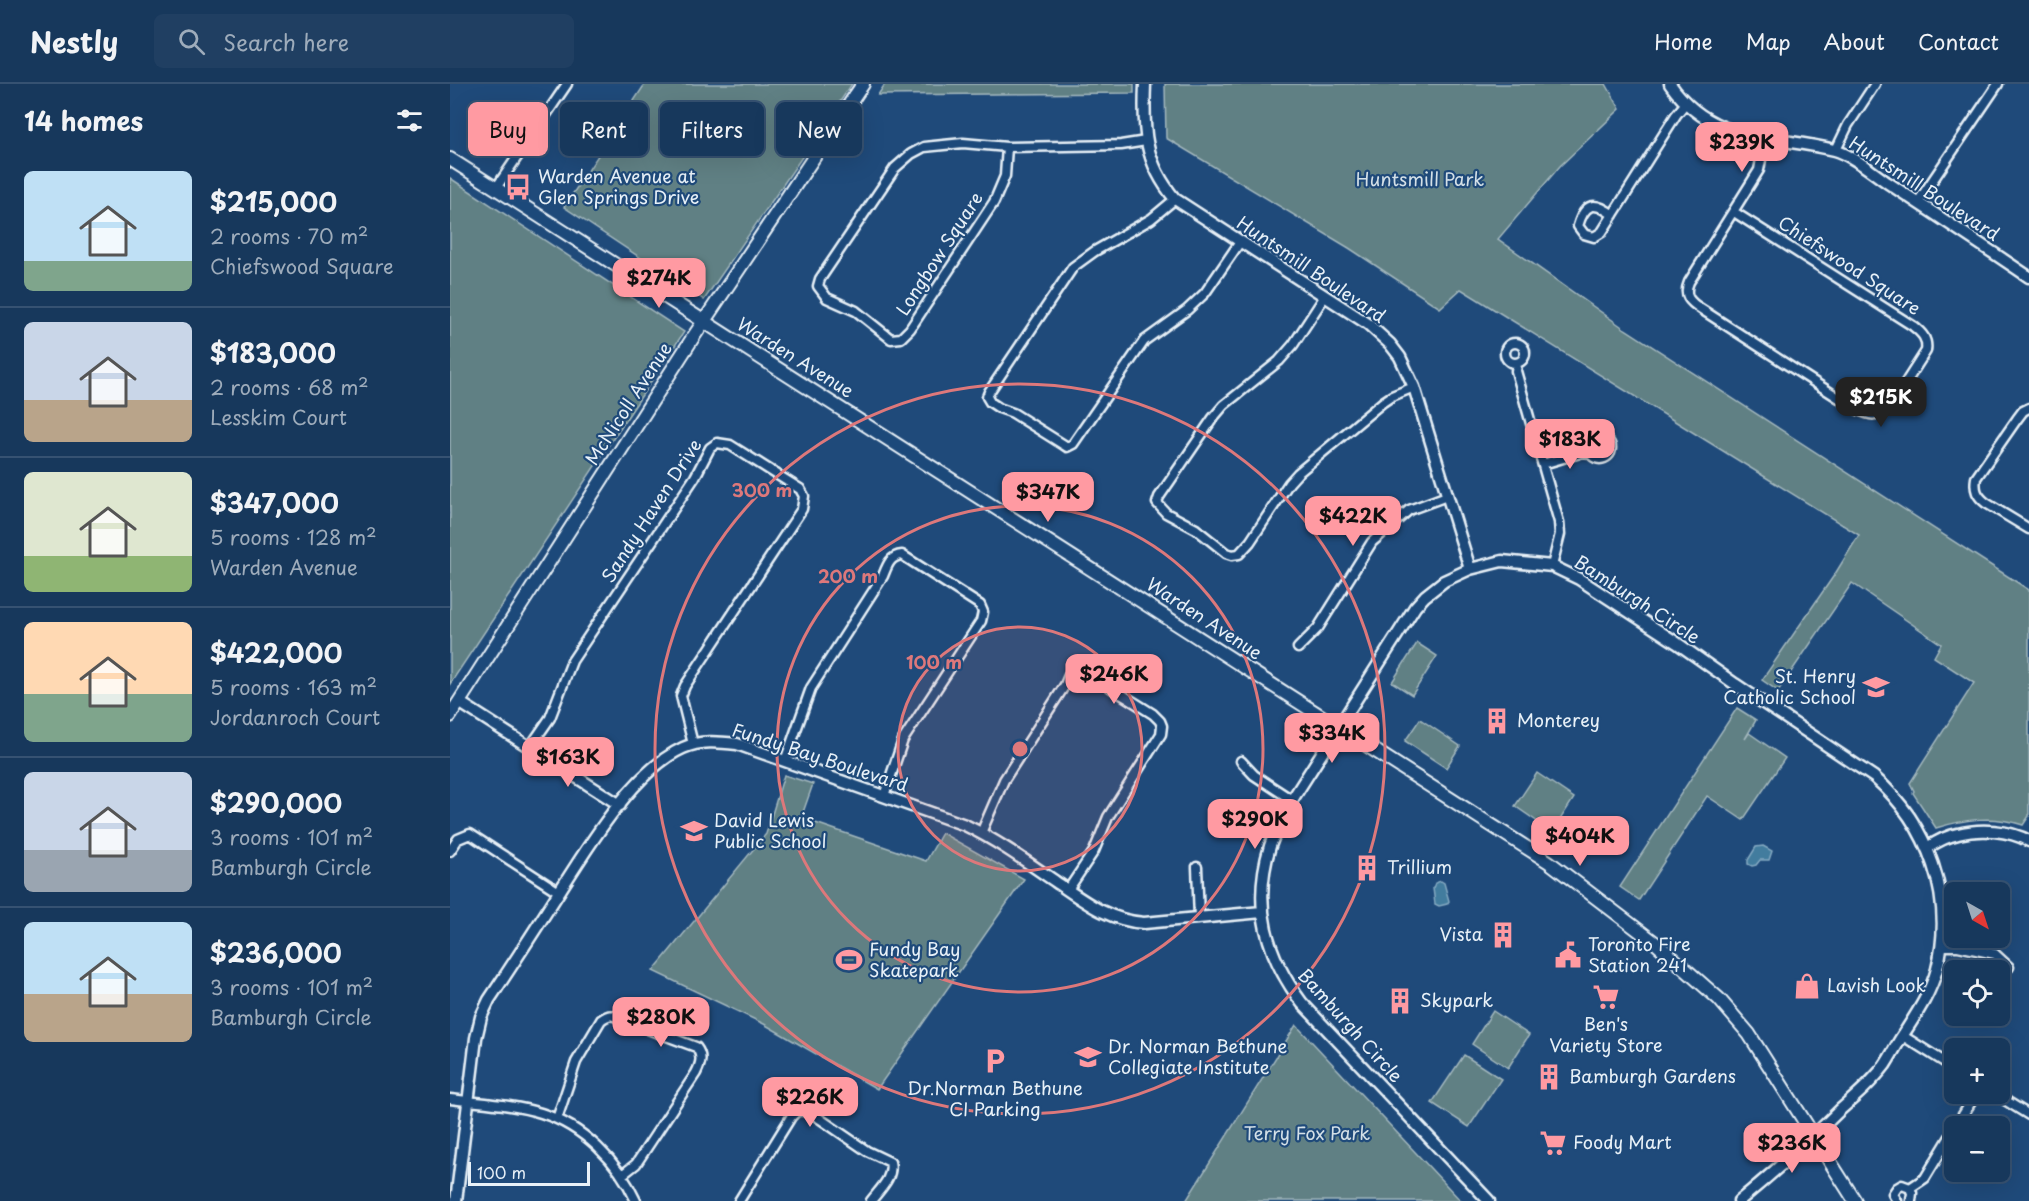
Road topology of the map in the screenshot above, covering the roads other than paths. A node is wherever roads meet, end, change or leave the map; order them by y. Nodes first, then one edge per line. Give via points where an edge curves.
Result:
1 (567, 84) edge
2 (863, 84) edge
3 (1145, 84) edge
4 (1670, 84) edge
5 (1875, 84) edge
6 (1998, 84) edge
7 (1685, 104) junction
8 (1765, 139) junction
9 (1146, 141) junction
10 (1007, 147) junction
11 (1836, 150) junction
12 (450, 159) edge
13 (496, 188) junction
14 (1175, 199) junction
15 (1918, 202) junction
16 (1734, 212) junction
17 (1613, 215) dead end
18 (1240, 242) junction
19 (2029, 277) edge
20 (1325, 296) junction
21 (704, 321) junction
22 (1517, 364) dead end
23 (1414, 387) junction
24 (2029, 408) edge
25 (1590, 450) dead end
26 (1543, 464) junction
27 (1447, 496) junction
28 (2029, 529) edge
29 (1552, 566) junction
30 (1470, 569) junction
31 (1298, 648) dead end
32 (459, 702) junction
33 (450, 716) edge
34 (1338, 726) junction
35 (693, 744) junction
36 (530, 747) junction
37 (785, 761) junction
38 (1240, 761) dead end
39 (884, 796) junction
40 (1292, 800) junction
41 (620, 805) junction
42 (981, 833) junction
43 (2029, 841) edge
44 (1927, 848) junction
45 (450, 851) edge
46 (1197, 867) dead end
47 (1068, 890) junction
48 (559, 892) junction
49 (1262, 912) junction
50 (1199, 918) junction
51 (1941, 946) junction
52 (2001, 960) edge
53 (1903, 1036) junction
54 (1944, 1062) edge
55 (450, 1099) edge
56 (468, 1101) junction
57 (2010, 1103) edge
58 (2029, 1115) edge
59 (557, 1119) junction
60 (1814, 1136) junction
61 (1944, 1146) edge
62 (622, 1175) junction
63 (1910, 1188) junction
64 (456, 1201) edge
65 (636, 1201) edge
66 (739, 1201) edge
67 (872, 1201) edge
68 (1489, 1201) edge
69 (1739, 1201) edge
70 (1855, 1201) edge
71 (1897, 1201) edge
72 (1911, 1201) edge

1 - 13 street
2 - 21 main road, McNicoll Avenue
3 - 9 street, Huntsmill Boulevard
4 - 7 street, Huntsmill Boulevard
5 - 11 street
6 - 15 street
7 - 8 street, Huntsmill Boulevard via 1724,128
7 - 17 street
8 - 11 street, Huntsmill Boulevard
8 - 16 street, Chiefswood Square via 1759,170
9 - 10 street, Longbow Square
9 - 14 street, Huntsmill Boulevard via 1154,168
10 - 10 street, Longbow Square via 934,145 899,163 820,279 818,286 823,295 856,311 891,339 901,338 994,202 1005,176
11 - 15 street, Huntsmill Boulevard
12 - 13 main road, Warden Avenue
13 - 21 main road, Warden Avenue
14 - 18 street, Huntsmill Boulevard
14 - 18 street via 1151,219 1073,267 988,392 990,402 1067,447 1073,444 1144,341 1205,293
15 - 19 street, Huntsmill Boulevard
16 - 16 street, Chiefswood Square via 1689,282 1686,291 1690,302 1856,409 1873,415 1885,411 1926,351 1924,336
18 - 20 street, Huntsmill Boulevard
20 - 23 street, Huntsmill Boulevard via 1368,324 1390,344
20 - 23 street via 1279,361 1213,418 1159,497 1157,503 1166,513 1226,553 1239,554 1298,473 1383,402
21 - 32 main road, McNicoll Avenue
21 - 34 main road, Warden Avenue
22 - 26 street
23 - 27 street, Huntsmill Boulevard
24 - 28 street via 1976,478 1975,488 1986,503
25 - 26 street
26 - 29 street via 1560,527
27 - 30 street, Huntsmill Boulevard
27 - 31 street via 1410,510 1372,543 1318,628
29 - 30 street, Bamburgh Circle via 1502,561
29 - 44 street, Bamburgh Circle via 1579,579 1677,643 1874,777 1904,808
30 - 34 street, Bamburgh Circle via 1444,581 1415,607
32 - 33 main road, McNicoll Avenue
32 - 36 street
34 - 40 street, Bamburgh Circle
34 - 60 main road, Warden Avenue via 1549,862 1692,974 1749,1034
35 - 36 street, Sandy Haven Drive via 682,703 684,686 802,508 804,496 800,489 730,444 717,443 710,448 695,477 572,661 550,718
35 - 37 street, Fundy Bay Boulevard via 737,744
35 - 41 street, Fundy Bay Boulevard via 654,766
36 - 41 street
37 - 39 street, Fundy Bay Boulevard
37 - 39 street via 818,675 889,563 902,555 969,597 983,612 981,621 903,740
38 - 40 street
39 - 42 street, Fundy Bay Boulevard
40 - 49 street, Bamburgh Circle via 1270,845
41 - 48 street, Fundy Bay Boulevard
42 - 47 street, Fundy Bay Boulevard
42 - 47 street via 1004,780 1070,673 1079,668 1087,670 1153,714 1162,726 1161,734 1108,817 1094,851
43 - 44 street via 1989,831 1958,834
44 - 51 street, Bamburgh Circle via 1941,895
45 - 48 street via 458,838 476,836
46 - 50 street
47 - 50 street, Fundy Bay Boulevard via 1104,914 1130,922
48 - 56 street, Fundy Bay Boulevard via 481,1017
49 - 50 street, Fundy Bay Boulevard
49 - 68 street, Bamburgh Circle via 1275,960 1302,1003
51 - 52 street via 1995,954
51 - 53 street, Bamburgh Circle via 1931,987
53 - 54 street
53 - 60 street, Bamburgh Circle via 1886,1064
55 - 56 street
56 - 59 street via 524,1109
56 - 64 street, Fundy Bay Boulevard
57 - 58 street
59 - 62 street via 594,1144
59 - 62 street via 576,1062 607,1016 696,1047 700,1065 636,1164
60 - 69 street, Bamburgh Circle
60 - 70 main road, Warden Avenue
61 - 63 street via 1925,1178
62 - 65 street
63 - 71 street via 1897,1188 1893,1194
63 - 72 street
66 - 67 street via 798,1110 810,1112 890,1162 889,1177

